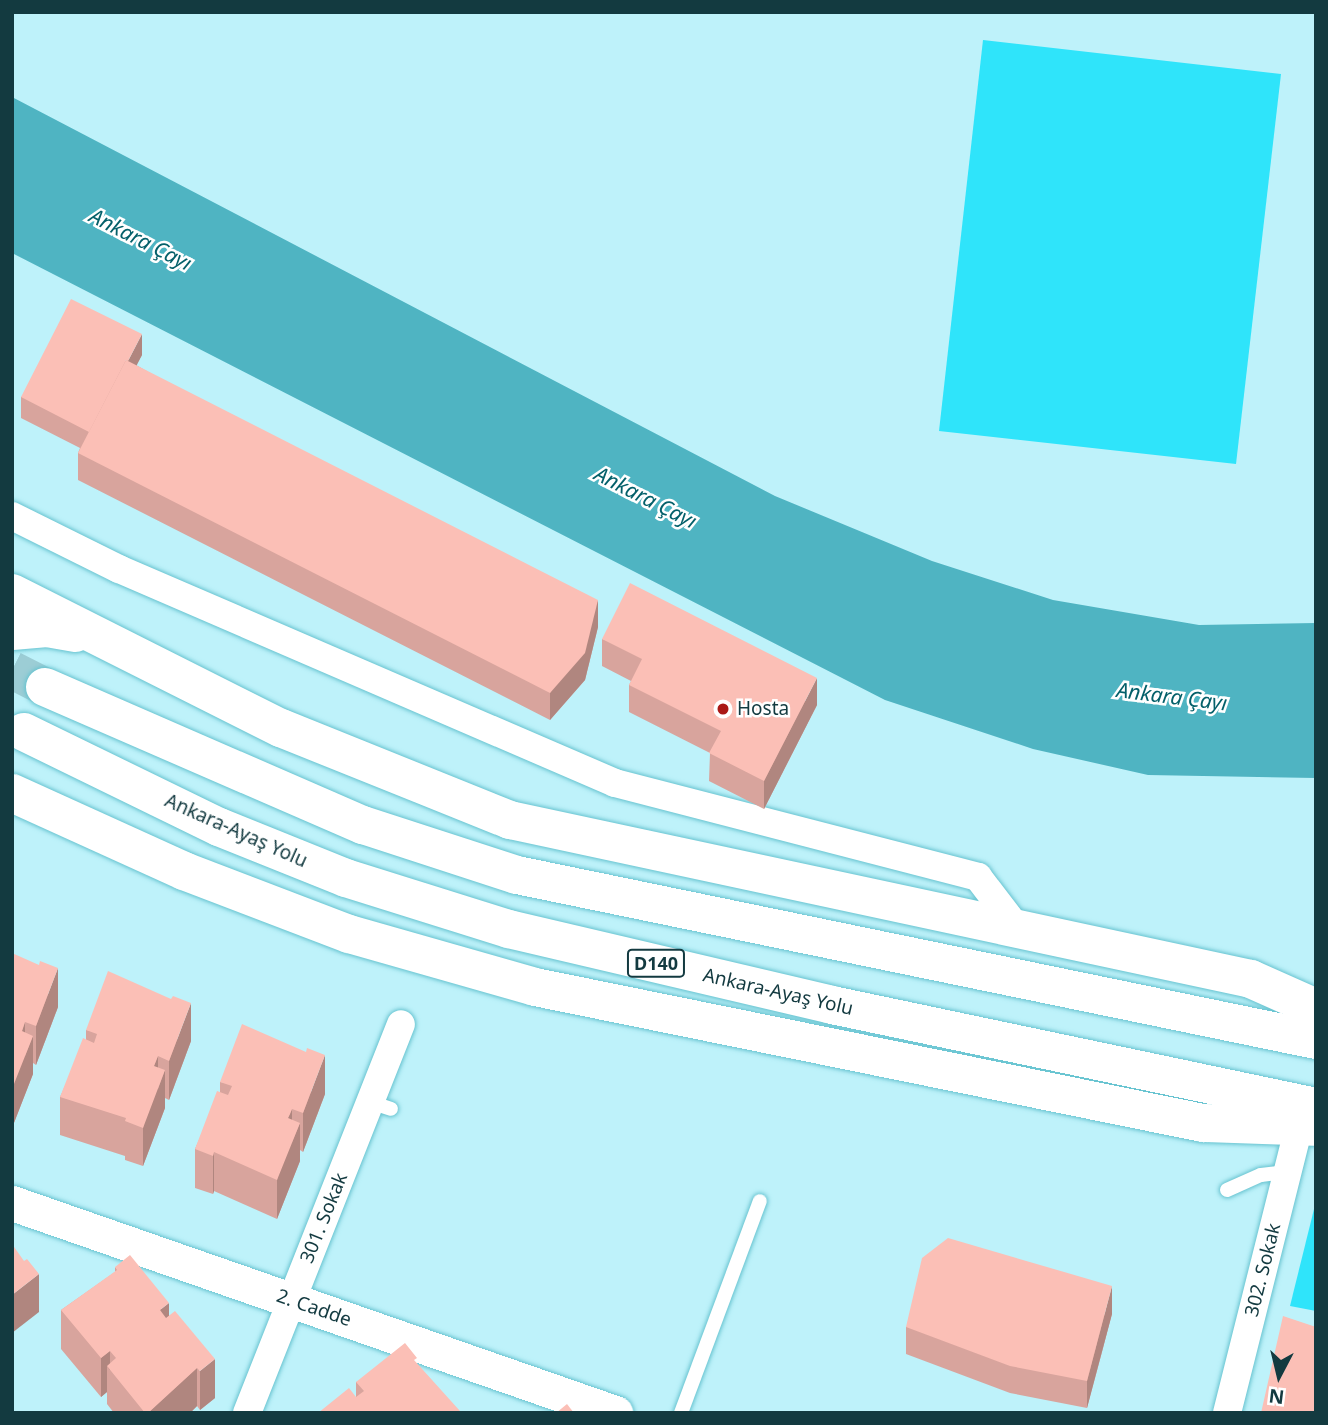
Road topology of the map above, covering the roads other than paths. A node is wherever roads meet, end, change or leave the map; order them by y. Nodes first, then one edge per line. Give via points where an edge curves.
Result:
1 (12, 516) edge
2 (12, 593) edge
3 (12, 631) edge
4 (91, 636) junction
5 (45, 687) tunnel mouth
6 (24, 732) dead end
7 (12, 793) edge
8 (1017, 928) junction
9 (1316, 1008) edge
10 (401, 1024) dead end
11 (1316, 1040) edge
12 (1310, 1120) edge
13 (1287, 1172) junction
14 (1227, 1190) dead end
15 (760, 1201) dead end
16 (12, 1203) edge
17 (292, 1300) junction
18 (247, 1413) edge
19 (615, 1413) edge
20 (681, 1413) edge
21 (1227, 1413) edge

1 - 8 street via 119,569 615,783 978,877
2 - 4 highway
3 - 4 highway via 47,628
4 - 8 highway via 281,728 510,820
5 - 11 highway via 363,824 517,875
6 - 12 highway, Ankara-Ayaş Yolu / D140 via 219,827 295,858 509,929
7 - 12 highway via 184,871 349,934 522,984 1203,1123
8 - 9 highway via 1251,979
10 - 17 street, 301. Sokak via 380,1105
12 - 13 street, 302. Sokak
13 - 14 lane via 1261,1175
13 - 21 street, 302. Sokak
15 - 20 lane
16 - 17 street, 2. Cadde
17 - 18 street, 301. Sokak
17 - 19 street, 2. Cadde

